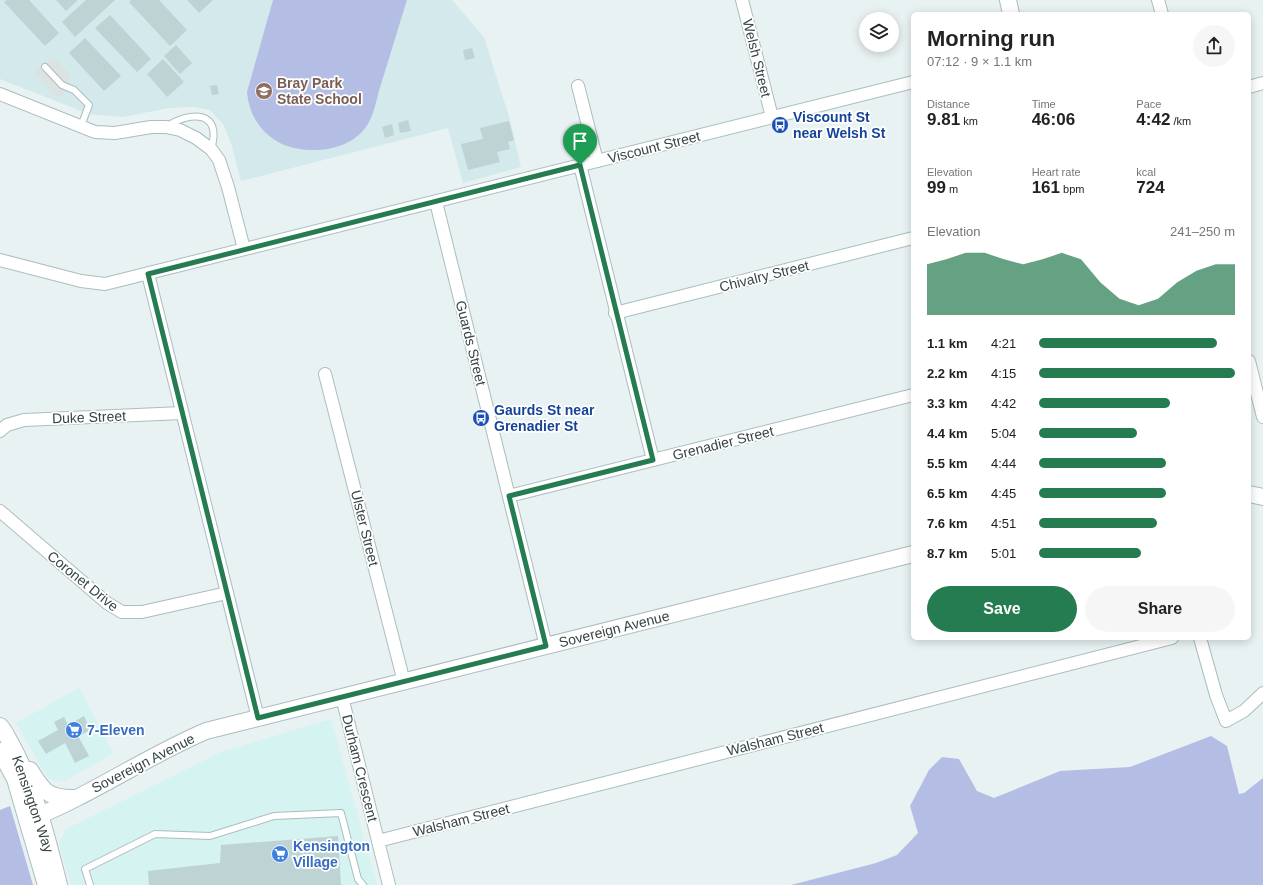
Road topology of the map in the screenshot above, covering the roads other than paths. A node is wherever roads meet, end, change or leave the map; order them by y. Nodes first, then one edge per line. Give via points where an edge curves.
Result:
1 (742, 0) edge
2 (1008, 0) edge
3 (1158, 0) edge
4 (1011, 12) edge
5 (1161, 12) edge
6 (45, 67) dead end
7 (911, 82) edge
8 (1263, 83) edge
9 (578, 86) dead end
10 (1251, 86) edge
11 (0, 94) edge
12 (772, 117) junction
13 (81, 126) junction
14 (166, 127) junction
15 (210, 149) junction
16 (597, 161) junction
17 (580, 165) junction
18 (436, 202) junction
19 (911, 239) edge
20 (244, 249) junction
21 (0, 260) edge
22 (148, 274) junction
23 (615, 313) junction
24 (1251, 369) edge
25 (325, 374) dead end
26 (911, 396) edge
27 (182, 413) junction
28 (1263, 417) edge
29 (0, 431) edge
30 (653, 460) junction
31 (1251, 494) edge
32 (509, 496) junction
33 (1263, 497) edge
34 (0, 511) edge
35 (911, 555) edge
36 (227, 593) junction
37 (1164, 640) edge
38 (1201, 640) edge
39 (546, 646) junction
40 (404, 682) junction
41 (1263, 694) edge
42 (342, 697) junction
43 (258, 718) junction
44 (0, 726) edge
45 (0, 751) edge
46 (17, 755) junction
47 (75, 798) junction
48 (34, 818) junction
49 (378, 841) junction
50 (46, 885) edge
51 (59, 885) edge
52 (90, 885) edge
53 (363, 885) edge
54 (389, 885) edge

1 - 12 street, Welsh Street
2 - 4 street
3 - 5 street
6 - 13 lane via 62,85 74,90 89,105
7 - 12 street, Viscount Street
8 - 10 street
9 - 16 street
11 - 13 street
12 - 16 street, Viscount Street
13 - 14 street via 95,132 115,133
14 - 15 street via 180,130 196,138
14 - 15 lane via 186,117 206,118 215,136
15 - 20 street via 219,160 224,173
16 - 17 street, Viscount Street
17 - 18 street, Viscount Street
17 - 23 street
18 - 20 street, Viscount Street
18 - 32 street, Guards Street
19 - 23 street, Chivalry Street
20 - 22 street, Viscount Street
21 - 22 street, Viscount Street via 93,284 105,284
22 - 27 street
23 - 30 street
24 - 28 street
25 - 40 street, Ulster Street
26 - 30 street, Grenadier Street
27 - 29 street, Duke Street via 24,420 7,425
27 - 36 street
30 - 32 street, Grenadier Street
31 - 33 street
32 - 39 street, Guards Street
34 - 36 street, Coronet Drive via 107,603 122,612 142,612
35 - 39 street, Sovereign Avenue
36 - 43 street
37 - 49 street, Walsham Street
38 - 41 street via 1216,696 1226,721 1244,711
39 - 40 street, Sovereign Avenue
40 - 42 street, Sovereign Avenue
42 - 43 street, Sovereign Avenue
42 - 49 street, Durham Crescent
43 - 47 street, Sovereign Avenue via 206,731 171,746
44 - 46 street, Kensington Way
45 - 48 street, Kensington Way
46 - 47 street via 28,765 41,788 51,796
46 - 48 street, Kensington Way
47 - 48 street, Sovereign Avenue
48 - 50 street, Kensington Way
48 - 51 street, Kensington Way
49 - 54 street, Durham Crescent
52 - 53 lane via 85,869 155,834 210,836 274,816 341,813 358,879

